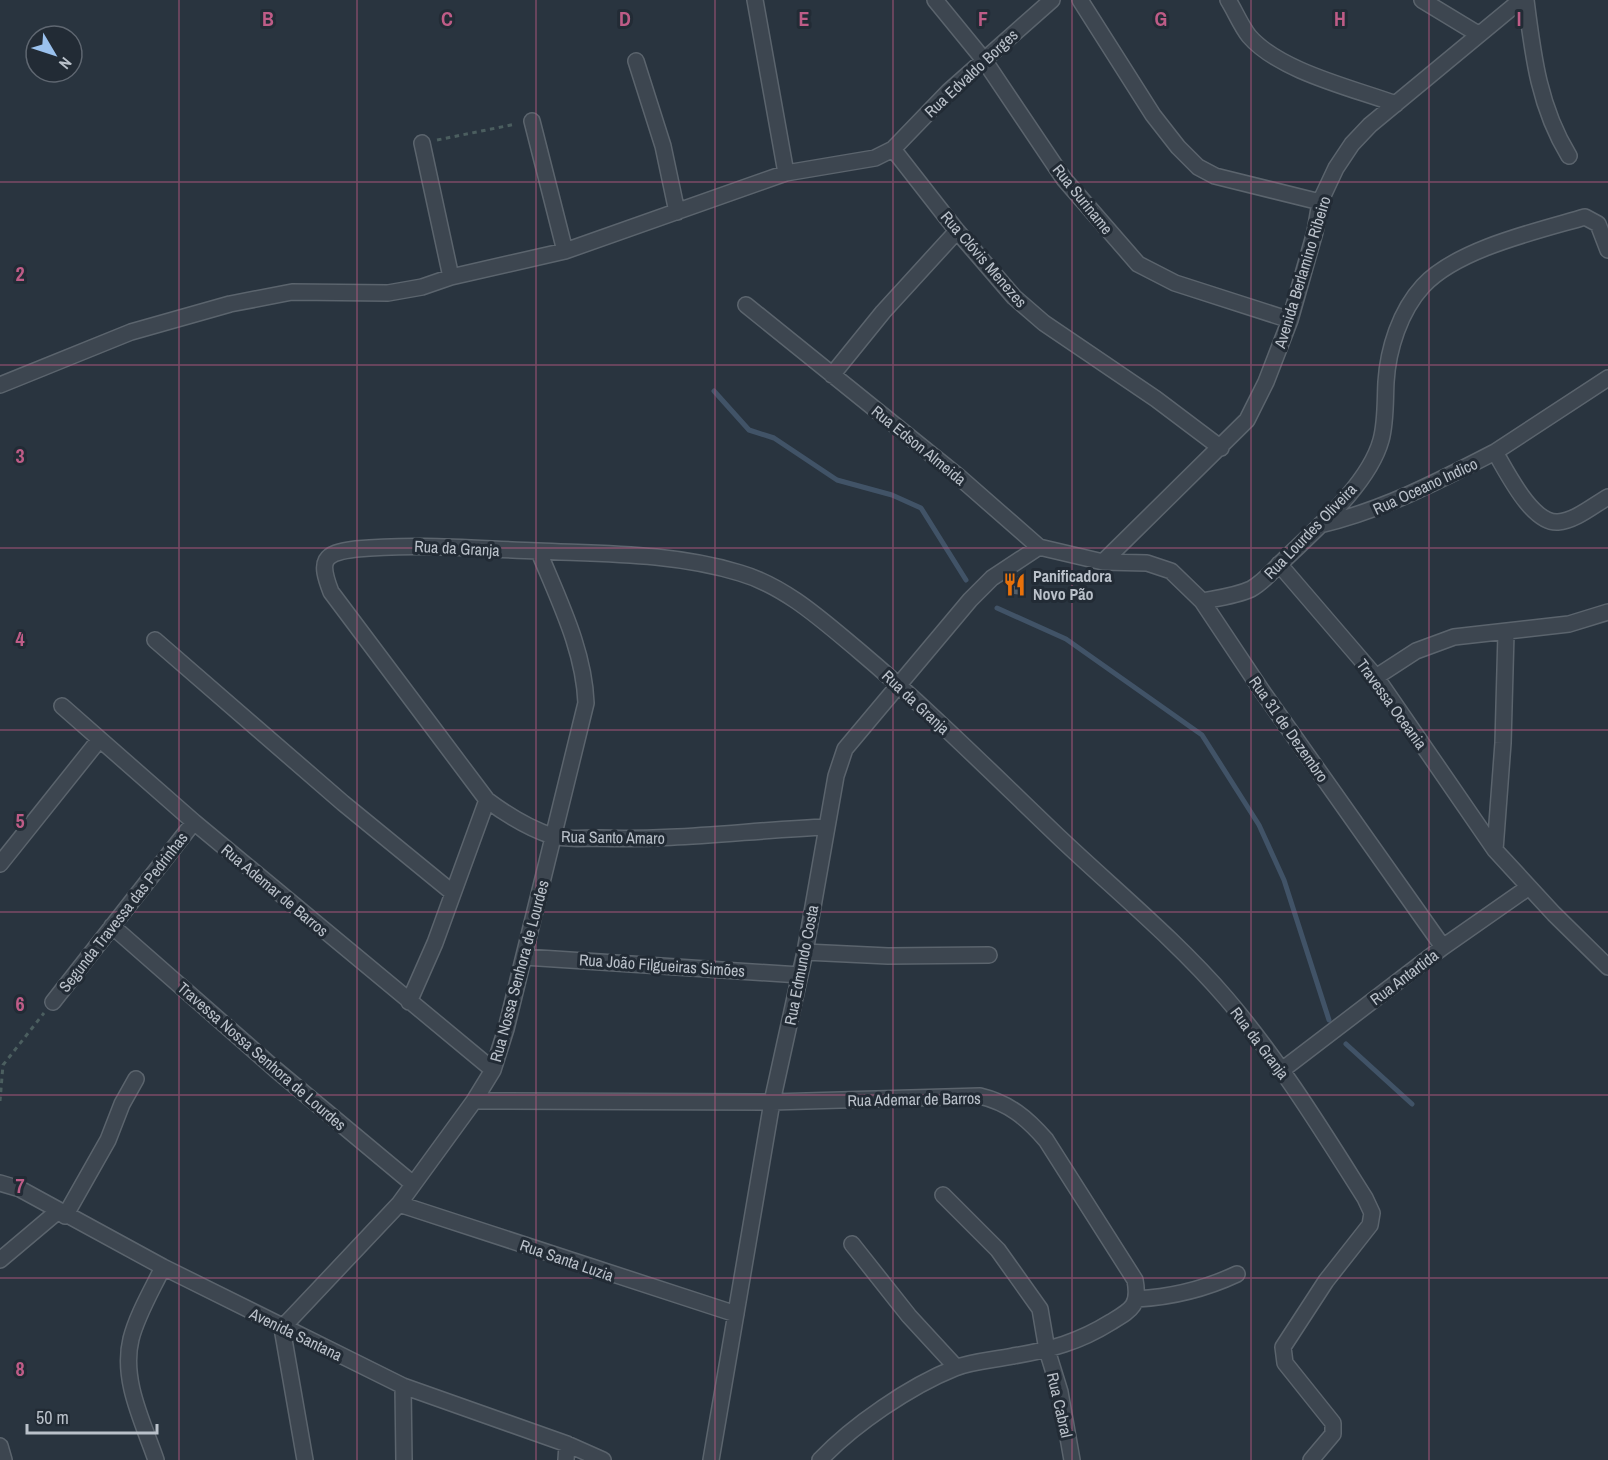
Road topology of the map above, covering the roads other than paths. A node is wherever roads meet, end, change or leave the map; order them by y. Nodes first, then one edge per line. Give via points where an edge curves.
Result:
1 (755, 0) edge
2 (935, 0) edge
3 (1052, 0) edge
4 (1080, 0) edge
5 (1228, 0) edge
6 (1422, 0) edge
7 (1521, 0) edge
8 (1526, 0) edge
9 (1478, 34) junction
10 (984, 60) junction
11 (636, 61) dead end
12 (1395, 104) junction
13 (532, 121) road end
14 (422, 143) road end
15 (893, 148) junction
16 (1569, 156) dead end
17 (786, 173) junction
18 (1320, 202) junction
19 (677, 212) junction
20 (957, 231) junction
21 (1608, 250) edge
22 (565, 251) junction
23 (451, 277) junction
24 (746, 305) dead end
25 (1290, 320) junction
26 (832, 375) junction
27 (1608, 378) edge
28 (0, 386) edge
29 (1221, 448) junction
30 (1495, 452) junction
31 (1608, 497) edge
32 (1320, 525) junction
33 (1039, 547) junction
34 (539, 552) junction
35 (1103, 562) junction
36 (1279, 564) junction
37 (331, 592) joint
38 (1202, 601) junction
39 (1608, 612) edge
40 (1506, 633) junction
41 (155, 640) dead end
42 (1376, 677) junction
43 (898, 684) junction
44 (62, 706) dead end
45 (99, 740) junction
46 (488, 800) junction
47 (194, 822) junction
48 (827, 827) junction
49 (553, 836) junction
50 (1495, 850) junction
51 (0, 864) edge
52 (1529, 887) junction
53 (453, 892) junction
54 (112, 926) junction
55 (1443, 947) junction
56 (805, 952) junction
57 (989, 955) dead end
58 (524, 957) junction
59 (1608, 967) edge
60 (800, 975) junction
61 (53, 1002) road end
62 (409, 1002) junction
63 (493, 1070) junction
64 (1282, 1070) junction
65 (136, 1079) dead end
66 (474, 1101) junction
67 (772, 1102) junction
68 (0, 1183) edge
69 (413, 1184) junction
70 (943, 1195) dead end
71 (399, 1204) junction
72 (61, 1214) junction
73 (852, 1244) dead end
74 (0, 1260) edge
75 (163, 1267) junction
76 (1237, 1274) dead end
77 (1137, 1299) junction
78 (736, 1314) junction
79 (282, 1328) junction
80 (1047, 1350) junction
81 (957, 1367) junction
82 (403, 1386) junction
83 (567, 1444) junction
84 (0, 1446) edge
85 (4, 1460) edge
86 (156, 1460) edge
87 (306, 1460) edge
88 (404, 1460) edge
89 (566, 1460) edge
90 (603, 1460) edge
91 (711, 1460) edge
92 (820, 1460) edge
93 (1072, 1460) edge
94 (1311, 1460) edge

1 - 17 street
2 - 10 street, Rua Suriname
3 - 10 street, Rua Edvaldo Borges
4 - 18 street via 1154,115 1198,167 1215,176
5 - 12 street via 1249,36 1269,53
6 - 9 street
7 - 9 street, Avenida Berlamino Ribeiro
8 - 16 street via 1541,96 1555,134
9 - 12 street, Avenida Berlamino Ribeiro
10 - 15 street, Rua Edvaldo Borges
10 - 25 street, Rua Suriname via 1064,179 1138,264 1175,283
11 - 19 street via 663,146
12 - 18 street, Avenida Berlamino Ribeiro via 1352,144
13 - 22 street
14 - 23 street
15 - 17 street via 875,158
15 - 20 street, Rua Clóvis Menezes
17 - 19 street
18 - 25 street, Avenida Berlamino Ribeiro via 1316,232
19 - 22 street
20 - 26 street
20 - 29 street, Rua Clóvis Menezes via 1014,297 1044,323
21 - 32 street, Rua Lourdes Oliveira via 1598,224 1584,217 1506,240 1460,261 1423,286 1400,324 1388,362 1381,441 1361,479
22 - 23 street
23 - 28 street via 388,293 292,292 230,304 131,332
24 - 26 street, Rua Edson Almeida
25 - 29 street, Avenida Berlamino Ribeiro via 1246,420
26 - 33 street, Rua Edson Almeida
27 - 30 street, Rua Oceano Indico
29 - 35 street, Avenida Berlamino Ribeiro
30 - 31 street via 1528,504 1548,521 1572,517
30 - 32 street, Rua Oceano Indico via 1395,502
32 - 36 street, Rua Lourdes Oliveira
33 - 35 street, Rua Edson Almeida
33 - 43 street, Rua Edmundo Costa via 982,588
34 - 37 street, Rua da Granja via 398,545 343,550 331,553 323,567
34 - 43 street, Rua da Granja via 648,556 741,573 787,594
34 - 49 street, Rua Nossa Senhora de Lourdes via 578,649 585,679 582,728
35 - 38 street, Rua 31 de Dezembro via 1147,563 1171,571
36 - 38 street, Rua Lourdes Oliveira via 1250,589
36 - 42 street, Travessa Oceania
37 - 46 street, Rua Santo Amaro
38 - 55 street, Rua 31 de Dezembro
39 - 40 street via 1569,624
40 - 42 street via 1454,637 1434,643
40 - 50 street
41 - 53 street
42 - 50 street, Travessa Oceania
43 - 48 street, Rua Edmundo Costa via 845,748 831,795
43 - 64 street, Rua da Granja via 1141,911 1226,998
44 - 45 street, Rua Ademar de Barros
45 - 47 street, Rua Ademar de Barros
45 - 51 street
46 - 49 street, Rua Santo Amaro via 515,820
46 - 53 street
47 - 54 street, Segunda Travessa das Pedrinhas
47 - 62 street, Rua Ademar de Barros
48 - 49 street, Rua Santo Amaro via 672,839
48 - 56 street, Rua Edmundo Costa
49 - 58 street, Rua Nossa Senhora de Lourdes
50 - 52 street
52 - 55 street, Rua Antartida
52 - 59 street
53 - 62 street
54 - 61 street, Segunda Travessa das Pedrinhas
54 - 69 street, Travessa Nossa Senhora de Lourdes
55 - 64 street, Rua Antartida
56 - 57 street
56 - 60 street, Rua Edmundo Costa
58 - 60 street, Rua João Filgueiras Simões
58 - 63 street, Rua Nossa Senhora de Lourdes
60 - 67 street, Rua Edmundo Costa
62 - 63 street, Rua Ademar de Barros
63 - 66 street, Rua Nossa Senhora de Lourdes
64 - 94 street, Rua da Granja via 1372,1213 1370,1225 1326,1281 1283,1347 1285,1363 1333,1423 1334,1434
65 - 72 street via 108,1140
66 - 67 street, Rua Ademar de Barros
66 - 69 street, Rua Nossa Senhora de Lourdes
67 - 77 street, Rua Ademar de Barros via 980,1096 1006,1105 1029,1120 1046,1140 1135,1280
67 - 78 street, Rua Edmundo Costa
68 - 72 street, Avenida Santana via 20,1189
69 - 71 street, Rua Nossa Senhora de Lourdes
70 - 80 street, Rua Cabral via 998,1250 1031,1294 1040,1309
71 - 78 street, Rua Santa Luzia
71 - 79 street, Rua Nossa Senhora de Lourdes
72 - 74 street
72 - 75 street, Avenida Santana
73 - 81 street via 909,1316
75 - 79 street, Avenida Santana
75 - 86 street via 131,1338 127,1360 129,1380
76 - 77 street via 1211,1286
77 - 80 street via 1125,1314 1084,1339
78 - 91 street, Rua Edmundo Costa
79 - 82 street, Avenida Santana
79 - 87 street
80 - 81 street
80 - 93 street, Rua Cabral via 1060,1392
81 - 92 street via 895,1400
82 - 83 street, Avenida Santana
82 - 88 street
83 - 89 street
83 - 90 street, Avenida Santana
84 - 85 street

